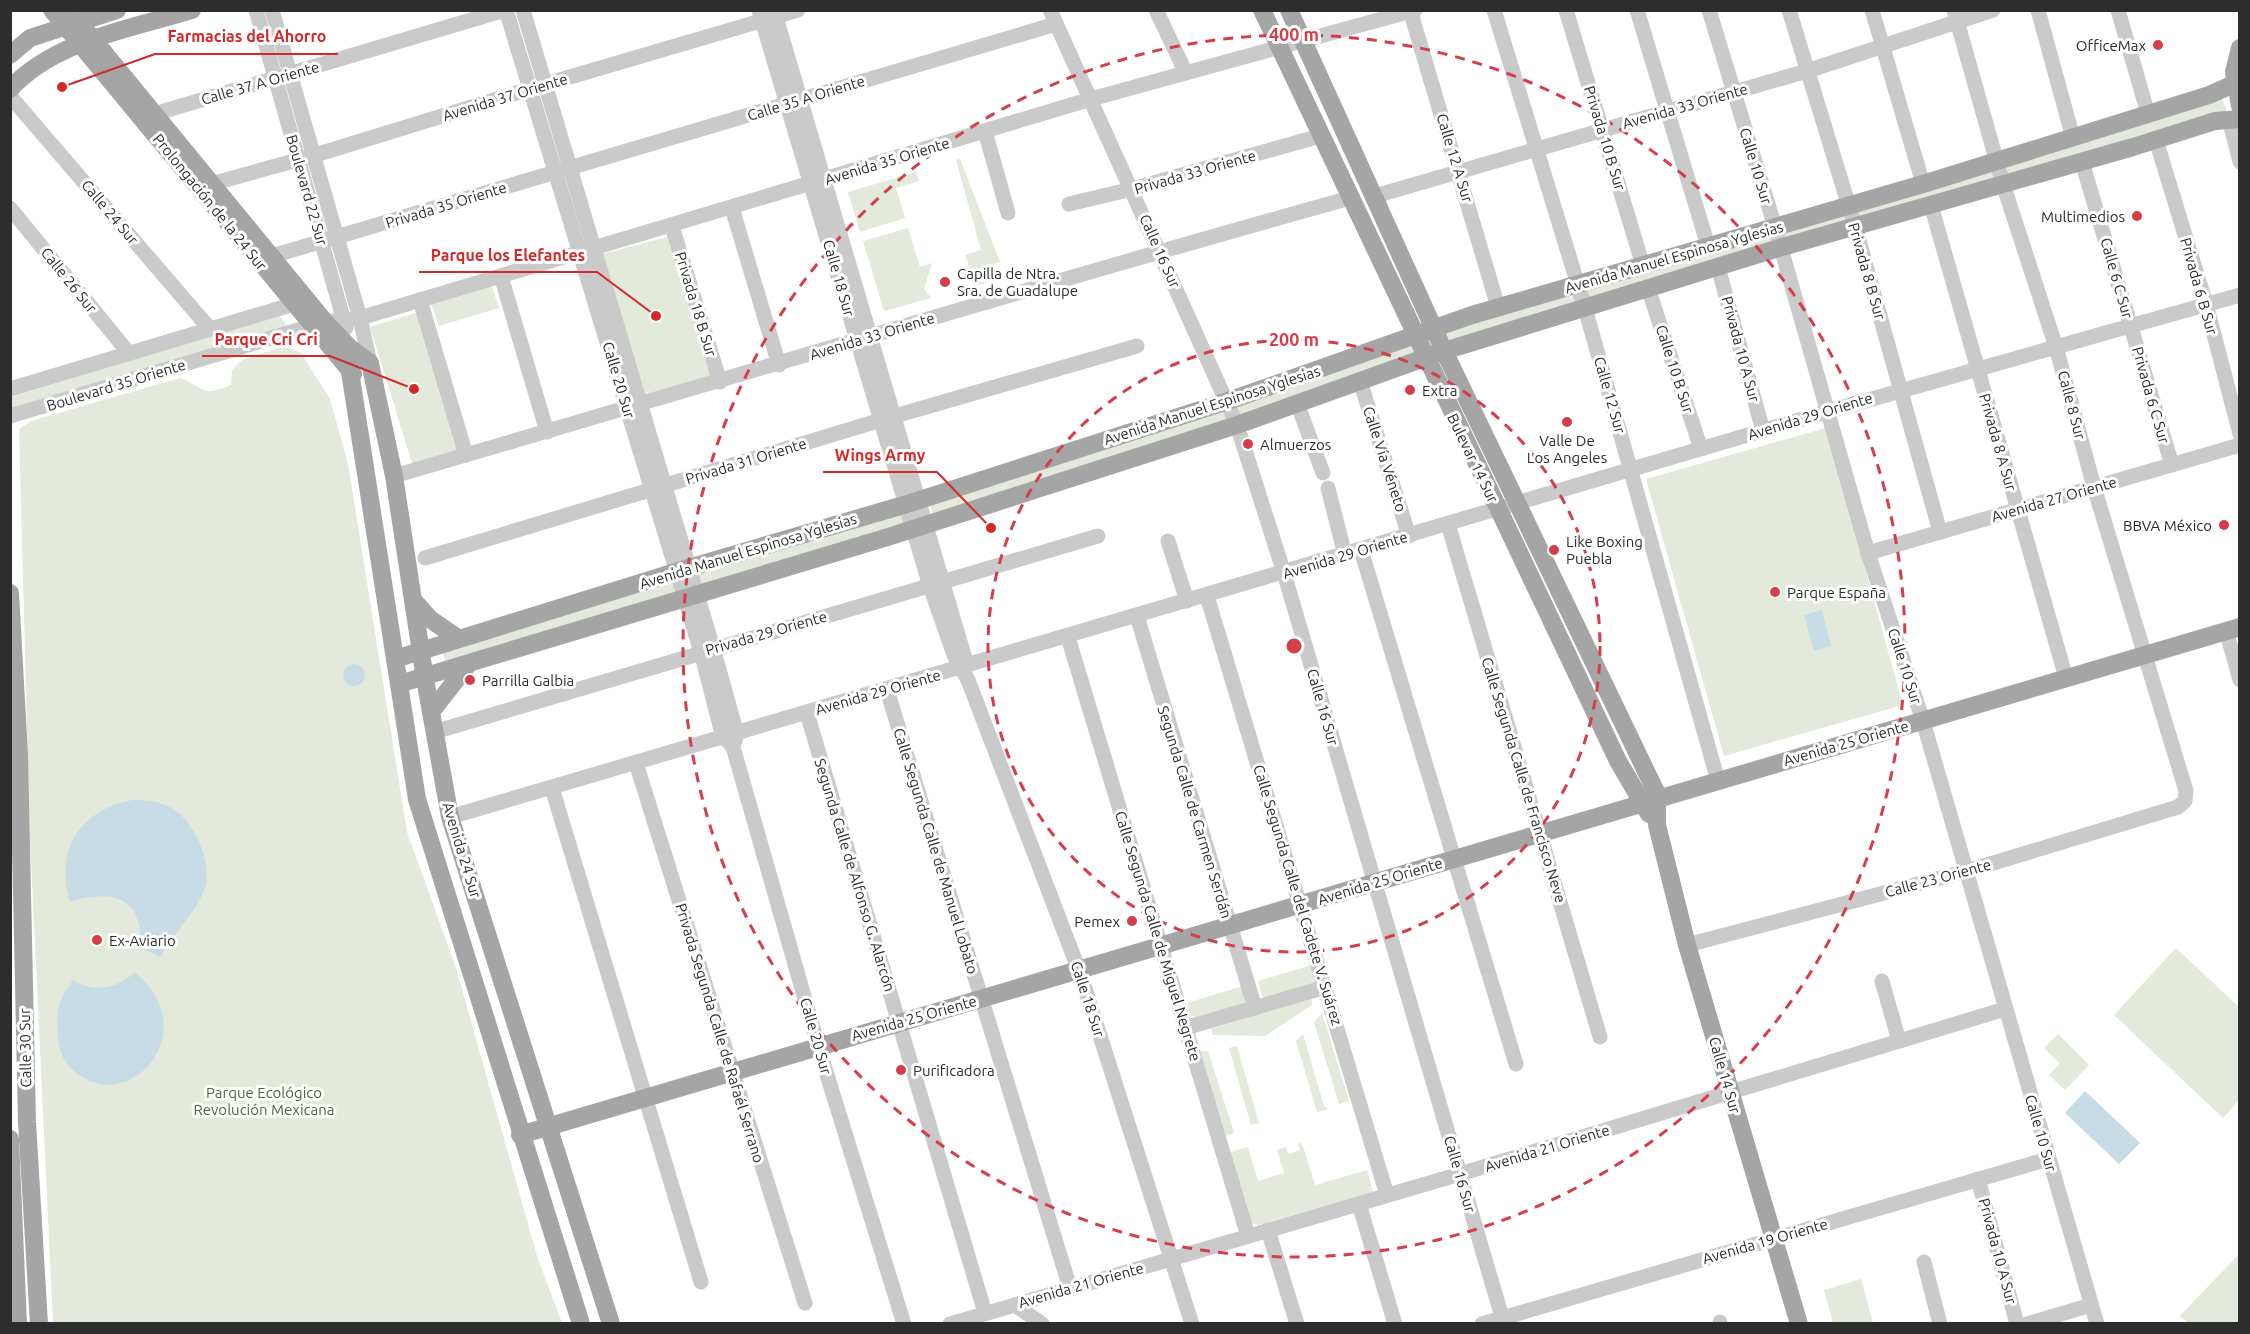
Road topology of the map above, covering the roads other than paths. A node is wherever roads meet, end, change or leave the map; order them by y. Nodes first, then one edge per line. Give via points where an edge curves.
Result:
1 (52, 10) edge
2 (117, 10) edge
3 (192, 10) edge
4 (256, 10) edge
5 (272, 10) edge
6 (505, 10) edge
7 (523, 10) edge
8 (798, 10) edge
9 (1156, 10) edge
10 (1262, 10) edge
11 (1289, 10) edge
12 (1494, 10) edge
13 (1566, 10) edge
14 (1637, 10) edge
15 (1709, 10) edge
16 (1789, 10) edge
17 (1872, 10) edge
18 (1994, 10) edge
19 (2038, 10) edge
20 (2118, 10) edge
21 (1412, 11) edge
22 (768, 15) edge
23 (1955, 16) edge
24 (1053, 17) edge
25 (71, 20) edge
26 (30, 38) junction
27 (10, 42) edge
28 (87, 42) junction
29 (1304, 42) junction
30 (1883, 46) junction
31 (2240, 48) edge
32 (1280, 49) junction
33 (10, 55) edge
34 (1807, 71) junction
35 (1186, 73) junction
36 (282, 77) junction
37 (546, 84) junction
38 (2234, 84) junction
39 (10, 89) edge
40 (530, 89) junction
41 (1733, 92) junction
42 (10, 96) edge
43 (1091, 99) junction
44 (794, 102) junction
45 (1667, 111) junction
46 (154, 114) junction
47 (2148, 114) junction
48 (2236, 115) edge
49 (1603, 130) junction
50 (985, 131) junction
51 (1320, 136) junction
52 (2073, 138) junction
53 (2156, 140) junction
54 (1537, 150) junction
55 (305, 158) junction
56 (1997, 161) junction
57 (2082, 162) junction
58 (2240, 162) edge
59 (562, 170) junction
60 (1459, 172) junction
61 (818, 182) junction
62 (211, 184) junction
63 (1923, 184) junction
64 (2003, 184) junction
65 (1132, 189) junction
66 (1375, 196) junction
67 (1350, 198) junction
68 (1069, 204) dead end
69 (1931, 205) junction
70 (1848, 206) junction
71 (10, 207) edge
72 (732, 208) junction
73 (1008, 213) dead end
74 (1384, 214) junction
75 (1363, 223) junction
76 (672, 226) junction
77 (1855, 226) junction
78 (1775, 227) junction
79 (330, 240) junction
80 (1708, 246) junction
81 (1779, 248) junction
82 (587, 251) junction
83 (1160, 251) junction
84 (264, 258) junction
85 (1643, 266) junction
86 (1718, 267) junction
87 (501, 276) junction
88 (1577, 285) junction
89 (1648, 288) junction
90 (2240, 295) edge
91 (420, 300) junction
92 (300, 303) junction
93 (2206, 304) junction
94 (1498, 307) junction
95 (1585, 308) junction
96 (360, 318) junction
97 (344, 319) junction
98 (318, 324) junction
99 (2131, 326) junction
100 (209, 328) junction
101 (1433, 328) junction
102 (1414, 336) junction
103 (863, 338) junction
104 (1137, 346) dead end
105 (2056, 347) junction
106 (350, 348) junction
107 (1444, 351) junction
108 (128, 352) junction
109 (1425, 358) junction
110 (370, 363) junction
111 (779, 364) junction
112 (1976, 368) junction
113 (350, 372) junction
114 (1360, 381) junction
115 (720, 382) junction
116 (375, 386) junction
117 (10, 389) edge
118 (1900, 390) junction
119 (1228, 401) junction
120 (1297, 403) junction
121 (635, 407) junction
122 (1826, 412) junction
123 (10, 416) edge
124 (887, 418) junction
125 (1237, 425) junction
126 (1763, 431) junction
127 (547, 432) junction
128 (2240, 434) edge
129 (2240, 445) edge
130 (1701, 449) junction
131 (466, 455) junction
132 (2172, 465) junction
133 (1631, 469) junction
134 (394, 476) junction
135 (2094, 487) junction
136 (658, 488) junction
137 (913, 502) junction
138 (1518, 504) junction
139 (1498, 510) junction
140 (2017, 510) junction
141 (1448, 524) junction
142 (920, 526) junction
143 (1940, 532) junction
144 (1098, 536) dead end
145 (1409, 536) junction
146 (1168, 541) dead end
147 (1361, 550) junction
148 (1868, 553) junction
149 (1345, 555) junction
150 (425, 558) dead end
151 (682, 570) junction
152 (1284, 573) junction
153 (937, 584) junction
154 (10, 593) edge
155 (1207, 596) junction
156 (691, 597) junction
157 (1187, 601) junction
158 (415, 602) junction
159 (1137, 616) junction
160 (2233, 628) edge
161 (1068, 637) junction
162 (459, 639) junction
163 (707, 650) junction
164 (422, 652) junction
165 (2144, 655) junction
166 (395, 659) junction
167 (467, 665) junction
168 (966, 672) junction
169 (425, 677) junction
170 (2066, 678) junction
171 (2240, 680) edge
172 (399, 684) junction
173 (887, 690) junction
174 (431, 712) junction
175 (807, 713) junction
176 (1923, 721) junction
177 (434, 732) junction
178 (731, 739) junction
179 (15, 756) edge
180 (636, 764) junction
181 (1718, 781) junction
182 (552, 788) junction
183 (2186, 801) joint
184 (1650, 802) junction
185 (450, 817) junction
186 (1541, 833) junction
187 (1456, 858) junction
188 (1967, 871) junction
189 (1374, 882) junction
190 (1301, 905) junction
191 (1229, 925) junction
192 (1160, 945) junction
193 (1687, 945) junction
194 (1078, 970) junction
195 (1882, 981) dead end
196 (1326, 987) junction
197 (981, 999) junction
198 (1255, 1008) junction
199 (2005, 1009) junction
200 (899, 1023) junction
201 (1185, 1028) junction
202 (1600, 1037) dead end
203 (1899, 1041) junction
204 (819, 1046) junction
205 (1515, 1064) dead end
206 (733, 1072) junction
207 (1730, 1093) junction
208 (645, 1098) junction
209 (549, 1126) junction
210 (520, 1135) junction
211 (10, 1139) edge
212 (2048, 1159) junction
213 (1460, 1174) junction
214 (1978, 1179) junction
215 (1387, 1195) junction
216 (1359, 1204) junction
217 (1269, 1230) junction
218 (1248, 1236) junction
219 (1773, 1238) junction
220 (1171, 1259) junction
221 (1923, 1262) dead end
222 (34, 1282) junction
223 (701, 1282) dead end
224 (13, 1286) edge
225 (1070, 1288) junction
226 (805, 1303) dead end
227 (1015, 1305) junction
228 (2091, 1305) junction
229 (985, 1313) junction
230 (1503, 1320) edge
231 (18, 1323) edge
232 (39, 1323) edge
233 (581, 1323) edge
234 (611, 1323) edge
235 (904, 1323) edge
236 (950, 1323) edge
237 (1042, 1323) edge
238 (1192, 1323) edge
239 (1297, 1323) edge
240 (1395, 1323) edge
241 (1482, 1323) edge
242 (1798, 1323) edge
243 (1940, 1323) edge
244 (2017, 1323) edge
245 (2027, 1323) edge
246 (2097, 1323) edge

1 - 25 main road, Prolongación de la 24 Sur
2 - 25 main road
3 - 28 main road
4 - 36 street, Boulevard 22 Sur
5 - 36 street, Boulevard 22 Sur
6 - 36 street, Calle 37 A Oriente
6 - 40 street, Calle 20 Sur
7 - 37 street, Calle 20 Sur
8 - 22 street, Avenida 37 Oriente
9 - 35 street
10 - 32 main road, Bulevar 14 Sur
11 - 29 main road, Bulevar 14 Sur
12 - 54 street, Calle 12 Sur
13 - 49 street, Privada 10 B Sur
14 - 45 street
15 - 41 street, Calle 10 Sur
16 - 34 street, Privada 8 B Sur
17 - 30 street
18 - 23 street, Avenida 33 Oriente
19 - 52 street
20 - 47 street
21 - 29 street, Avenida 35 Oriente
21 - 60 street, Calle 12 A Sur
22 - 37 street, Avenida 37 Oriente
22 - 44 street, Calle 18 Sur
23 - 30 street, Avenida 33 Oriente
23 - 56 street, Calle 8 Sur
24 - 43 street, Calle 16 Sur
24 - 44 street, Calle 35 A Oriente
25 - 26 main road
25 - 28 main road, Prolongación de la 24 Sur
26 - 27 street
26 - 33 main road
28 - 39 main road via 43,62
28 - 46 main road, Prolongación de la 24 Sur
28 - 84 main road, Prolongación de la 24 Sur
29 - 32 street, Avenida 35 Oriente
29 - 66 main road, Bulevar 14 Sur
30 - 34 street, Avenida 33 Oriente
30 - 63 street
31 - 38 main road
32 - 35 street, Avenida 35 Oriente
32 - 51 main road, Bulevar 14 Sur
34 - 41 street, Avenida 33 Oriente
34 - 70 street, Privada 8 B Sur
35 - 43 street, Avenida 35 Oriente
36 - 46 street, Calle 37 A Oriente
36 - 55 street, Boulevard 22 Sur
37 - 40 street, Avenida 37 Oriente
37 - 59 street, Calle 20 Sur
38 - 47 main road, Avenida Manuel Espinosa Yglesias
38 - 48 main road
40 - 55 street, Avenida 37 Oriente
40 - 59 street, Calle 20 Sur
41 - 45 street, Avenida 33 Oriente
41 - 78 street, Calle 10 Sur
42 - 100 street, Calle 24 Sur
43 - 50 street, Avenida 35 Oriente
43 - 65 street, Calle 16 Sur
44 - 59 street, Calle 35 A Oriente
44 - 61 street, Calle 18 Sur
45 - 49 street, Avenida 33 Oriente
45 - 80 street
46 - 62 main road, Prolongación de la 24 Sur
47 - 52 main road, Avenida Manuel Espinosa Yglesias
48 - 53 main road, Avenida Manuel Espinosa Yglesias
48 - 58 street
49 - 54 street, Avenida 33 Oriente
49 - 85 street, Privada 10 B Sur
50 - 61 street, Avenida 35 Oriente
50 - 73 street
51 - 65 street, Privada 33 Oriente
51 - 67 main road, Bulevar 14 Sur
52 - 56 main road, Avenida Manuel Espinosa Yglesias
53 - 57 main road, Avenida Manuel Espinosa Yglesias
53 - 93 street, Privada 6 B Sur
54 - 60 street, Avenida 33 Oriente
54 - 88 street, Calle 12 Sur
55 - 62 street, Avenida 37 Oriente
55 - 79 street, Boulevard 22 Sur
56 - 63 main road, Avenida Manuel Espinosa Yglesias
56 - 64 street, Calle 8 Sur
57 - 64 main road, Avenida Manuel Espinosa Yglesias
57 - 99 street, Calle 6 C Sur
59 - 79 street, Privada 35 Oriente
59 - 82 street, Calle 20 Sur
60 - 66 street, Avenida 33 Oriente
60 - 94 street, Calle 12 A Sur
61 - 72 street, Avenida 35 Oriente
61 - 103 street, Calle 18 Sur
62 - 84 main road, Prolongación de la 24 Sur
63 - 70 main road, Avenida Manuel Espinosa Yglesias
64 - 69 main road, Avenida Manuel Espinosa Yglesias
64 - 105 street, Calle 8 Sur
65 - 68 street, Privada 33 Oriente
65 - 83 street, Calle 16 Sur
66 - 74 main road, Bulevar 14 Sur
67 - 75 main road, Bulevar 14 Sur
67 - 83 street, Avenida 33 Oriente
69 - 77 main road, Avenida Manuel Espinosa Yglesias
69 - 112 street, Privada 8 A Sur
70 - 77 street, Privada 8 B Sur
70 - 78 main road, Avenida Manuel Espinosa Yglesias
71 - 108 street, Calle 26 Sur
72 - 76 street, Avenida 35 Oriente
72 - 111 street
74 - 75 main road
74 - 101 main road, Bulevar 14 Sur
75 - 102 main road, Bulevar 14 Sur
76 - 82 street, Avenida 35 Oriente
76 - 115 street, Privada 18 B Sur
77 - 81 main road, Avenida Manuel Espinosa Yglesias
77 - 118 street, Privada 8 B Sur
78 - 80 main road, Avenida Manuel Espinosa Yglesias
78 - 81 street, Calle 10 Sur
79 - 84 street
79 - 96 street, Boulevard 22 Sur
79 - 97 street, Boulevard 22 Sur
80 - 85 main road, Avenida Manuel Espinosa Yglesias
81 - 86 main road, Avenida Manuel Espinosa Yglesias
81 - 122 street, Calle 10 Sur
82 - 87 street, Avenida 35 Oriente
82 - 121 street, Calle 20 Sur
83 - 103 street, Avenida 33 Oriente
83 - 119 street, Calle 16 Sur
84 - 92 main road, Prolongación de la 24 Sur
85 - 88 main road, Avenida Manuel Espinosa Yglesias
86 - 89 main road, Avenida Manuel Espinosa Yglesias
86 - 126 street, Privada 10 A Sur
87 - 91 street, Avenida 35 Oriente
87 - 127 street
88 - 94 main road, Avenida Manuel Espinosa Yglesias
88 - 95 street, Calle 12 Sur
89 - 95 main road, Avenida Manuel Espinosa Yglesias
89 - 130 street, Calle 10 B Sur
90 - 93 street, Avenida 29 Oriente
91 - 96 street, Avenida 35 Oriente
91 - 131 street
92 - 98 main road, Prolongación de la 24 Sur
92 - 100 street, Boulevard 35 Oriente
93 - 99 street, Avenida 29 Oriente
93 - 128 street, Privada 6 B Sur
94 - 101 main road, Avenida Manuel Espinosa Yglesias
95 - 107 main road, Avenida Manuel Espinosa Yglesias
95 - 133 street, Calle 12 Sur
96 - 97 street, Boulevard 35 Oriente
96 - 110 street, Boulevard 22 Sur
97 - 98 street, Boulevard 35 Oriente
97 - 106 street, Boulevard 22 Sur
98 - 106 main road, Prolongación de la 24 Sur
98 - 113 main road, Prolongación de la 24 Sur
98 - 123 street, Boulevard 35 Oriente
99 - 105 street, Avenida 29 Oriente
99 - 132 street, Privada 6 C Sur
100 - 108 street, Boulevard 35 Oriente
101 - 102 main road, Avenida Manuel Espinosa Yglesias
101 - 107 main road, Bulevar 14 Sur
102 - 109 main road, Bulevar 14 Sur
102 - 119 main road, Avenida Manuel Espinosa Yglesias
103 - 111 street, Avenida 33 Oriente
103 - 124 street, Calle 18 Sur
104 - 124 street, Privada 31 Oriente
105 - 112 street, Avenida 29 Oriente
105 - 135 street, Calle 8 Sur
106 - 110 main road, Prolongación de la 24 Sur
106 - 113 main road, Boulevard 22 Sur
107 - 109 main road, Avenida Manuel Espinosa Yglesias
107 - 138 main road, Bulevar 14 Sur
108 - 117 street, Boulevard 35 Oriente
109 - 114 main road, Avenida Manuel Espinosa Yglesias
109 - 139 main road, Bulevar 14 Sur
110 - 116 main road, Avenida 24 Sur
111 - 115 street, Avenida 33 Oriente
112 - 118 street, Avenida 29 Oriente
112 - 140 street, Privada 8 A Sur
113 - 116 main road, Prolongación de la 24 Sur
113 - 166 main road, Avenida 24 Sur
114 - 120 main road, Avenida Manuel Espinosa Yglesias
114 - 145 street, Calle Vía Véneto
115 - 121 street, Avenida 33 Oriente
116 - 134 main road, Avenida 24 Sur
118 - 122 street, Avenida 29 Oriente
118 - 143 street, Privada 8 B Sur
119 - 125 street, Calle 16 Sur
119 - 137 main road, Avenida Manuel Espinosa Yglesias
120 - 125 main road, Avenida Manuel Espinosa Yglesias
120 - 149 street via 1325,480
121 - 127 street, Avenida 33 Oriente
121 - 136 street, Calle 20 Sur
122 - 126 street, Avenida 29 Oriente
122 - 148 street, Calle 10 Sur
124 - 136 street, Privada 31 Oriente
124 - 137 street, Calle 18 Sur
125 - 142 main road, Avenida Manuel Espinosa Yglesias
125 - 152 street, Calle 16 Sur
126 - 130 street, Avenida 29 Oriente
127 - 131 street, Avenida 33 Oriente
129 - 132 street, Avenida 27 Oriente
130 - 133 street, Avenida 29 Oriente
131 - 134 street, Avenida 33 Oriente
132 - 135 street, Avenida 27 Oriente
133 - 138 street, Avenida 29 Oriente
133 - 181 street, Calle 12 Sur
134 - 158 main road, Avenida 24 Sur
135 - 140 street, Avenida 27 Oriente
135 - 165 street, Calle 8 Sur
136 - 150 street, Privada 31 Oriente
136 - 151 street, Calle 20 Sur
137 - 142 street, Calle 18 Sur
137 - 151 main road, Avenida Manuel Espinosa Yglesias
138 - 139 street, Avenida 29 Oriente
138 - 184 main road, Bulevar 14 Sur
139 - 141 street, Avenida 29 Oriente
139 - 184 main road, Bulevar 14 Sur via 1617,761
140 - 143 street, Avenida 27 Oriente
140 - 170 street, Privada 8 A Sur
141 - 145 street, Avenida 29 Oriente
141 - 186 street, Calle Segunda Calle de Francisco Neve
142 - 153 street, Calle 18 Sur
142 - 156 main road, Avenida Manuel Espinosa Yglesias
143 - 148 street, Avenida 27 Oriente
144 - 153 street, Privada 29 Oriente
145 - 147 street, Avenida 29 Oriente
146 - 157 street
147 - 149 street, Avenida 29 Oriente
147 - 187 street
148 - 176 street, Calle 10 Sur
149 - 152 street, Avenida 29 Oriente
151 - 156 street, Calle 20 Sur
151 - 162 main road, Avenida Manuel Espinosa Yglesias
152 - 155 street, Avenida 29 Oriente
152 - 189 street, Calle 16 Sur
153 - 163 street, Privada 29 Oriente
153 - 168 street, Calle 18 Sur
154 - 179 main road, Calle 30 Sur
155 - 157 street, Avenida 29 Oriente
155 - 190 street, Calle Segunda Calle del Cadete V. Suárez
156 - 163 street, Calle 20 Sur
156 - 167 main road, Avenida Manuel Espinosa Yglesias
157 - 159 street, Avenida 29 Oriente
158 - 162 main road via 430,619
158 - 164 main road, Avenida 24 Sur
159 - 161 street, Avenida 29 Oriente
159 - 191 street, Segunda Calle de Carmen Serdán
160 - 165 main road, Avenida 25 Oriente
160 - 171 street
161 - 168 street, Avenida 29 Oriente
161 - 192 street, Calle Segunda Calle de Miguel Negrete
162 - 164 main road, Avenida Manuel Espinosa Yglesias
163 - 177 street, Privada 29 Oriente
163 - 178 street, Calle 20 Sur
164 - 166 main road, Avenida Manuel Espinosa Yglesias
164 - 169 main road, Avenida 24 Sur
165 - 170 main road, Avenida 25 Oriente
165 - 183 street, Calle 8 Sur
166 - 172 main road, Avenida 24 Sur
167 - 169 main road, Avenida Manuel Espinosa Yglesias
167 - 174 main road
168 - 173 street, Avenida 29 Oriente
168 - 194 street, Calle 18 Sur
169 - 172 main road, Avenida Manuel Espinosa Yglesias
169 - 174 main road, Avenida 24 Sur
170 - 176 main road, Avenida 25 Oriente
172 - 210 main road, Avenida 24 Sur via 422,815
173 - 175 street, Avenida 29 Oriente
173 - 197 street, Calle Segunda Calle de Manuel Lobato
174 - 177 main road, Avenida 24 Sur
175 - 178 street, Avenida 29 Oriente
175 - 200 street, Segunda Calle de Alfonso G. Alarcón
176 - 181 main road, Avenida 25 Oriente
176 - 188 street, Calle 10 Sur
177 - 185 main road, Avenida 24 Sur
178 - 180 street, Avenida 29 Oriente
178 - 204 street, Calle 20 Sur
179 - 222 main road, Calle 30 Sur
180 - 182 street, Avenida 29 Oriente
180 - 206 street, Privada Segunda Calle de Rafaél Serrano
181 - 184 main road, Avenida 25 Oriente
182 - 185 street, Avenida 29 Oriente
182 - 208 street
183 - 188 street, Calle 23 Oriente via 2178,807
184 - 186 main road, Avenida 25 Oriente
184 - 193 main road, Calle 14 Sur
185 - 209 main road, Avenida 24 Sur
186 - 187 main road, Avenida 25 Oriente
186 - 202 street, Calle Segunda Calle de Francisco Neve
187 - 189 main road, Avenida 25 Oriente
187 - 205 street
188 - 193 street, Calle 23 Oriente
188 - 199 street, Calle 10 Sur
189 - 190 main road, Avenida 25 Oriente
189 - 213 street, Calle 16 Sur
190 - 191 main road, Avenida 25 Oriente
190 - 196 street, Calle Segunda Calle del Cadete V. Suárez
191 - 192 main road, Avenida 25 Oriente
191 - 198 street, Segunda Calle de Carmen Serdán
192 - 194 main road, Avenida 25 Oriente
192 - 201 street, Calle Segunda Calle de Miguel Negrete
193 - 207 main road, Calle 14 Sur
194 - 197 main road, Avenida 25 Oriente
194 - 220 street, Calle 18 Sur
195 - 203 street
196 - 198 street
196 - 215 street, Calle Segunda Calle del Cadete V. Suárez
197 - 200 main road, Avenida 25 Oriente
197 - 225 street, Calle Segunda Calle de Manuel Lobato
198 - 201 street
199 - 203 street, Avenida 21 Oriente
199 - 212 street, Calle 10 Sur
200 - 204 main road, Avenida 25 Oriente
200 - 229 street, Segunda Calle de Alfonso G. Alarcón
201 - 218 street, Calle Segunda Calle de Miguel Negrete
203 - 207 street, Avenida 21 Oriente
204 - 206 main road, Avenida 25 Oriente
204 - 235 street, Calle 20 Sur
206 - 208 main road, Avenida 25 Oriente
206 - 226 street, Privada Segunda Calle de Rafaél Serrano
207 - 213 street, Avenida 21 Oriente
207 - 219 main road, Calle 14 Sur
208 - 209 main road, Avenida 25 Oriente
208 - 223 street
209 - 210 main road, Avenida 25 Oriente
209 - 234 main road, Avenida 24 Sur
210 - 233 main road, Avenida 24 Sur
211 - 224 main road
212 - 214 street, Avenida 19 Oriente
212 - 228 street, Calle 10 Sur
213 - 215 street, Avenida 21 Oriente
213 - 230 street, Calle 16 Sur
214 - 219 street, Avenida 19 Oriente
214 - 244 street, Privada 10 A Sur
215 - 216 street, Avenida 21 Oriente
216 - 217 street, Avenida 21 Oriente
216 - 240 street
217 - 218 street, Avenida 21 Oriente
217 - 239 street
218 - 220 street, Avenida 21 Oriente
219 - 230 street, Avenida 19 Oriente
219 - 242 main road, Calle 14 Sur
220 - 225 street, Avenida 21 Oriente
220 - 238 street, Calle 18 Sur
221 - 243 street
222 - 224 street
222 - 232 main road, Calle 30 Sur
224 - 231 main road
225 - 227 street, Avenida 21 Oriente
227 - 229 street, Avenida 21 Oriente
227 - 237 street
228 - 245 street
228 - 246 street, Calle 10 Sur
229 - 236 street, Avenida 21 Oriente
230 - 241 street, Avenida 19 Oriente

